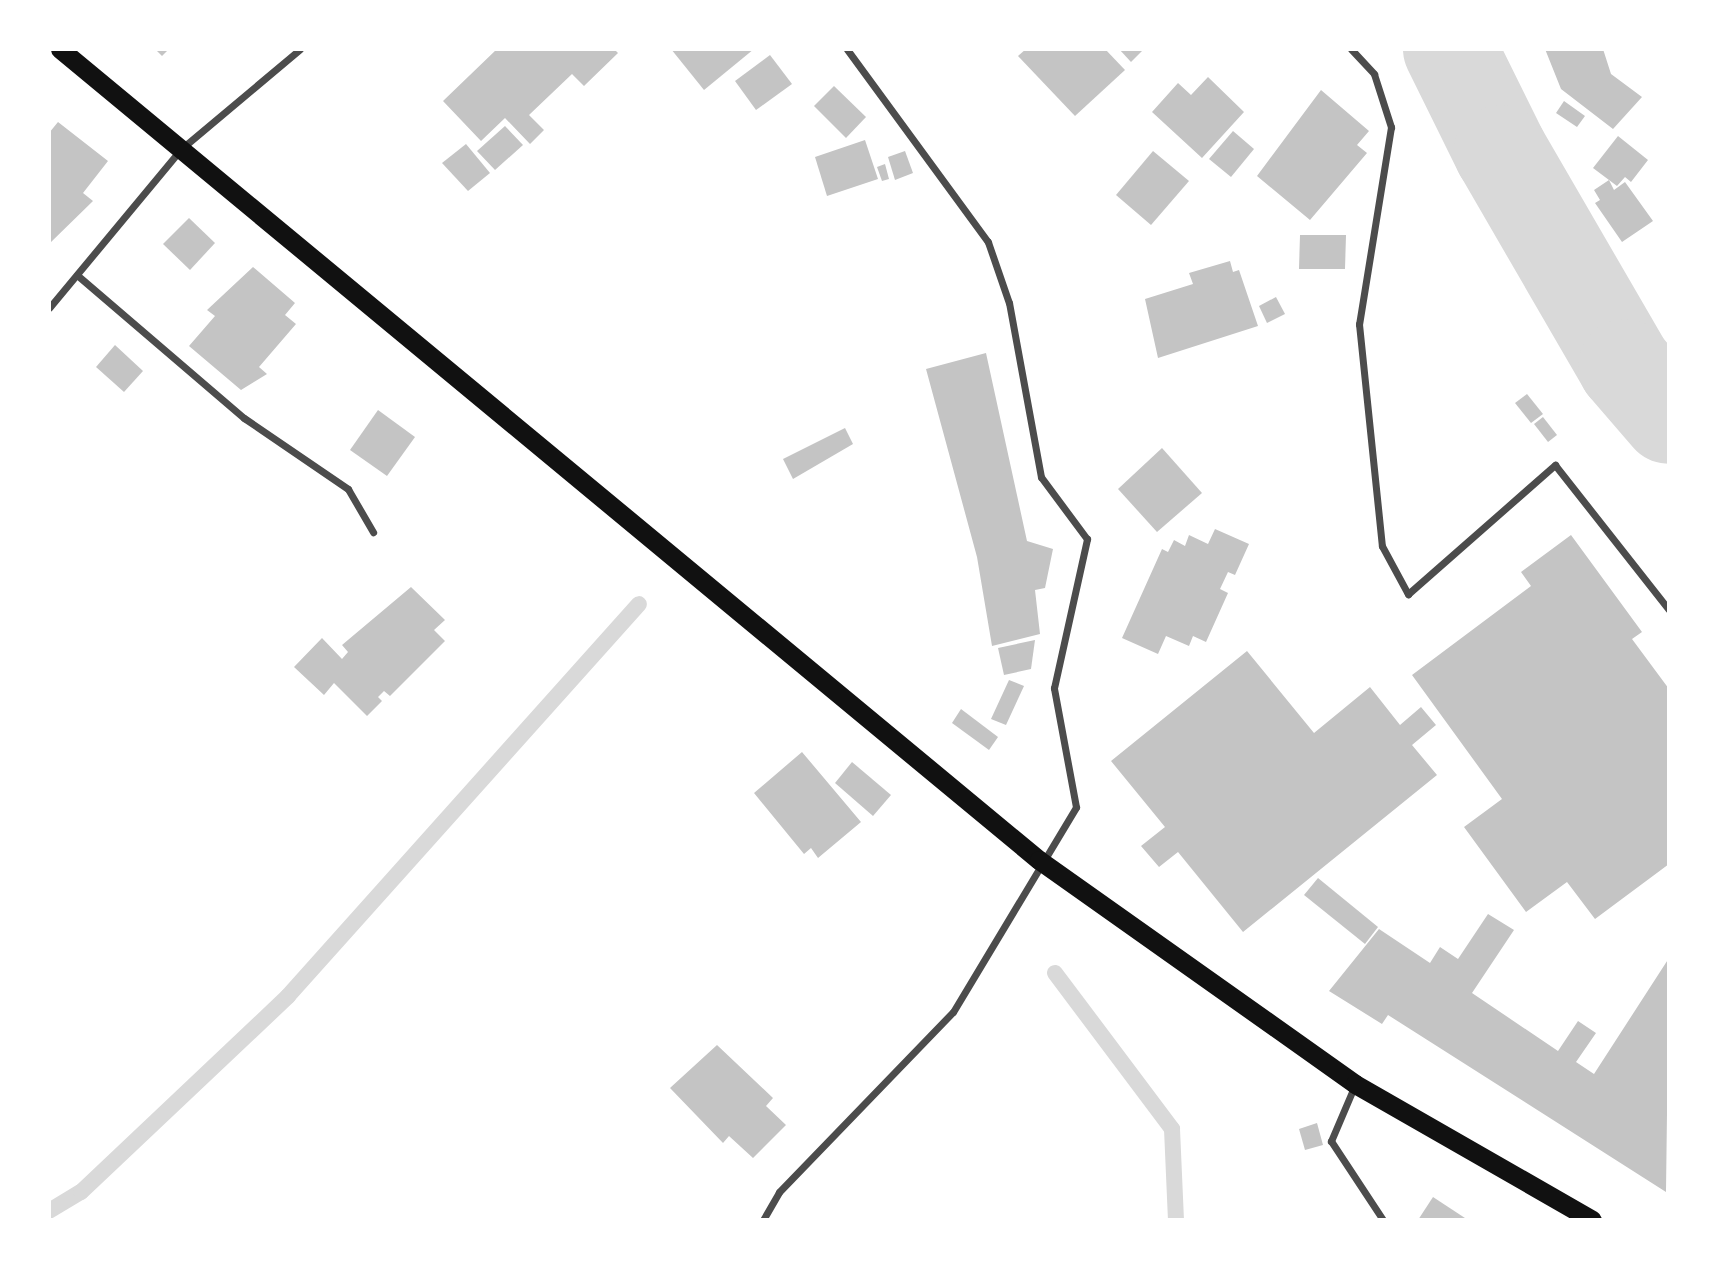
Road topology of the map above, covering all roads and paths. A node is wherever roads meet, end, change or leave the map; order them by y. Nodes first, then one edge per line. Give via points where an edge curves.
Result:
1 (60, 49) edge
2 (300, 49) edge
3 (847, 49) edge
4 (1351, 49) edge
5 (181, 149) junction
6 (77, 275) junction
7 (49, 308) edge
8 (373, 532) dead end
9 (1669, 610) edge
10 (1039, 860) junction
11 (1355, 1084) junction
12 (763, 1220) edge
13 (1383, 1220) edge
14 (1592, 1220) edge

1 - 5 highway
2 - 5 street
3 - 10 street via 988,242 1009,303 1041,477 1087,539 1054,688 1076,807
4 - 9 street via 1374,74 1391,127 1359,324 1382,546 1408,594 1555,466
5 - 6 street
5 - 10 highway
6 - 7 street
6 - 8 street via 244,418 348,489
10 - 11 highway
10 - 12 street via 953,1012 779,1192
11 - 13 street via 1331,1141
11 - 14 highway

